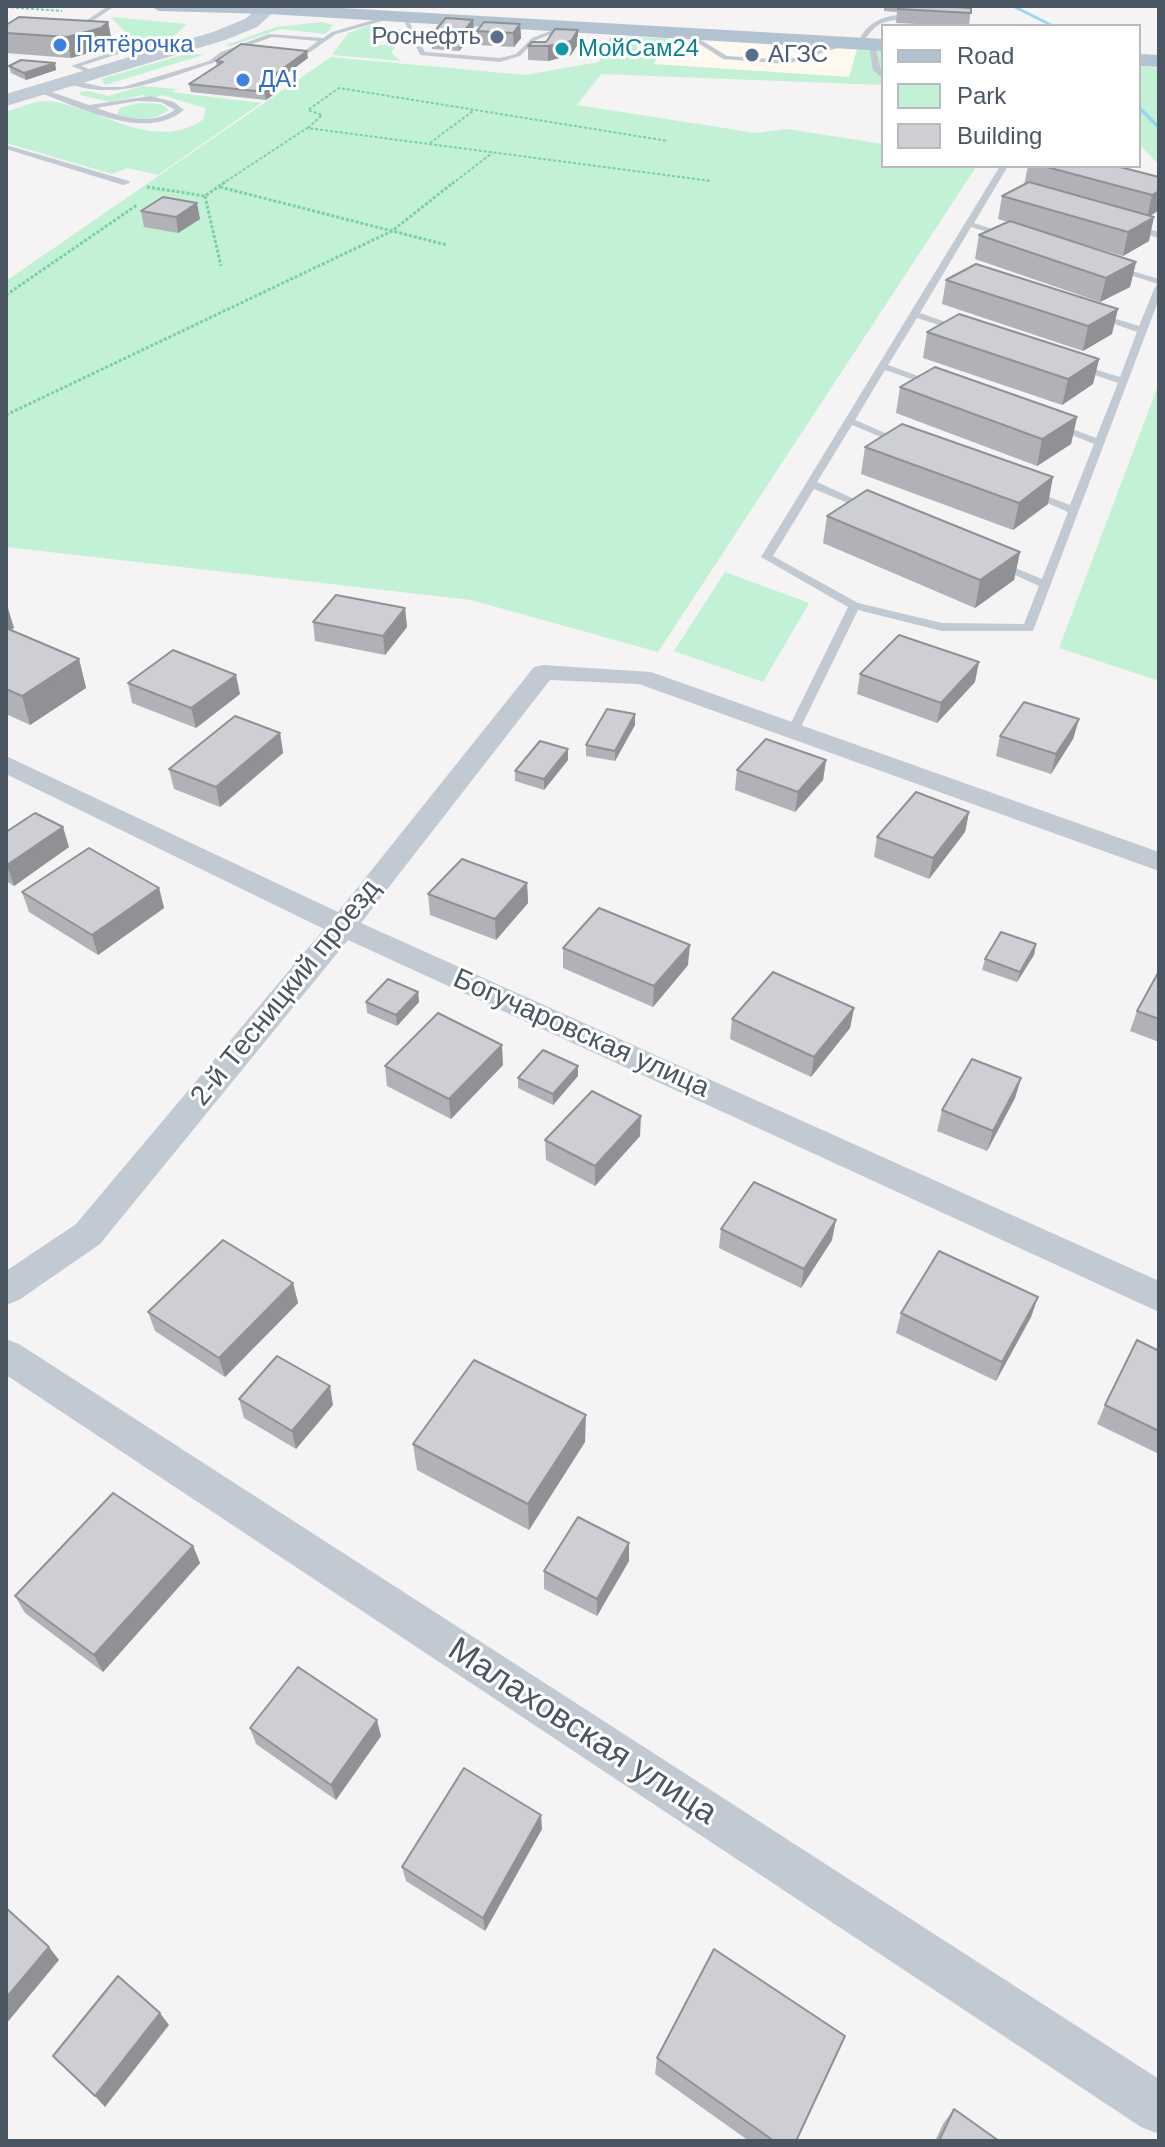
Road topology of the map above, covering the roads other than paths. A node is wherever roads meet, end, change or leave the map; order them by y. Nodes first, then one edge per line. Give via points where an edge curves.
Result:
1 (112, 6) edge
2 (159, 6) edge
3 (246, 6) edge
4 (268, 7) edge
5 (317, 12) junction
6 (399, 16) junction
7 (924, 17) edge
8 (568, 26) junction
9 (334, 33) junction
10 (324, 40) junction
11 (146, 44) junction
12 (866, 44) edge
13 (186, 46) junction
14 (241, 47) junction
15 (257, 48) edge
16 (273, 50) edge
17 (223, 53) junction
18 (95, 73) junction
19 (881, 75) edge
20 (67, 81) junction
21 (40, 90) junction
22 (6, 100) edge
23 (90, 107) junction
24 (6, 147) edge
25 (1003, 168) edge
26 (126, 183) road end
27 (992, 186) junction
28 (1008, 190) edge
29 (969, 224) junction
30 (1129, 226) edge
31 (1159, 235) edge
32 (1028, 242) edge
33 (1101, 264) edge
34 (943, 267) junction
35 (958, 271) edge
36 (1159, 284) edge
37 (1086, 312) edge
38 (915, 314) junction
39 (1142, 330) junction
40 (974, 333) edge
41 (1063, 362) edge
42 (883, 366) junction
43 (1122, 381) junction
44 (941, 386) edge
45 (850, 421) junction
46 (1041, 421) edge
47 (1099, 442) junction
48 (909, 445) edge
49 (812, 484) junction
50 (1013, 486) edge
51 (1072, 510) junction
52 (885, 515) edge
53 (986, 559) edge
54 (1044, 584) junction
55 (854, 606) junction
56 (794, 729) junction
57 (6, 764) edge
58 (1159, 862) edge
59 (343, 926) junction
60 (6, 1290) edge
61 (1159, 1297) edge
62 (6, 1355) edge
63 (1159, 2109) edge

1 - 11 lane via 63,38
2 - 4 main road
3 - 4 main road
4 - 5 main road
4 - 13 main road via 237,30
5 - 6 main road
5 - 9 lane via 339,25
6 - 8 main road
6 - 8 lane via 422,54 500,60
6 - 9 lane
7 - 12 lane via 891,16 865,30
8 - 12 main road
9 - 10 lane
10 - 14 lane via 271,35
10 - 16 lane via 307,52
11 - 13 lane
11 - 18 lane via 74,66
12 - 19 lane
13 - 17 lane
13 - 18 main road
14 - 15 lane
14 - 17 lane
17 - 20 lane via 211,62 123,89
18 - 20 main road
20 - 21 main road
21 - 22 main road
21 - 23 lane
23 - 23 lane via 139,122 180,110 154,99
24 - 26 lane
25 - 27 lane
27 - 28 lane
27 - 29 lane
29 - 32 lane
29 - 34 lane
30 - 31 lane
33 - 36 lane
34 - 35 lane
34 - 38 lane
36 - 39 lane
37 - 39 lane
38 - 40 lane
38 - 42 lane
39 - 43 lane
41 - 43 lane
42 - 44 lane
42 - 45 lane
43 - 47 lane
45 - 48 lane
45 - 49 lane
46 - 47 lane
47 - 51 lane
49 - 52 lane
49 - 55 lane via 767,557
50 - 51 lane
51 - 54 lane
53 - 54 lane
54 - 55 lane via 1029,628 942,627
55 - 56 lane
56 - 58 street
56 - 59 street, 2-й Тесницкий проезд via 642,677 543,672
57 - 59 street, Богучаровская улица
59 - 60 street, 2-й Тесницкий проезд via 88,1234
59 - 61 street, Богучаровская улица
62 - 63 street, Малаховская улица

